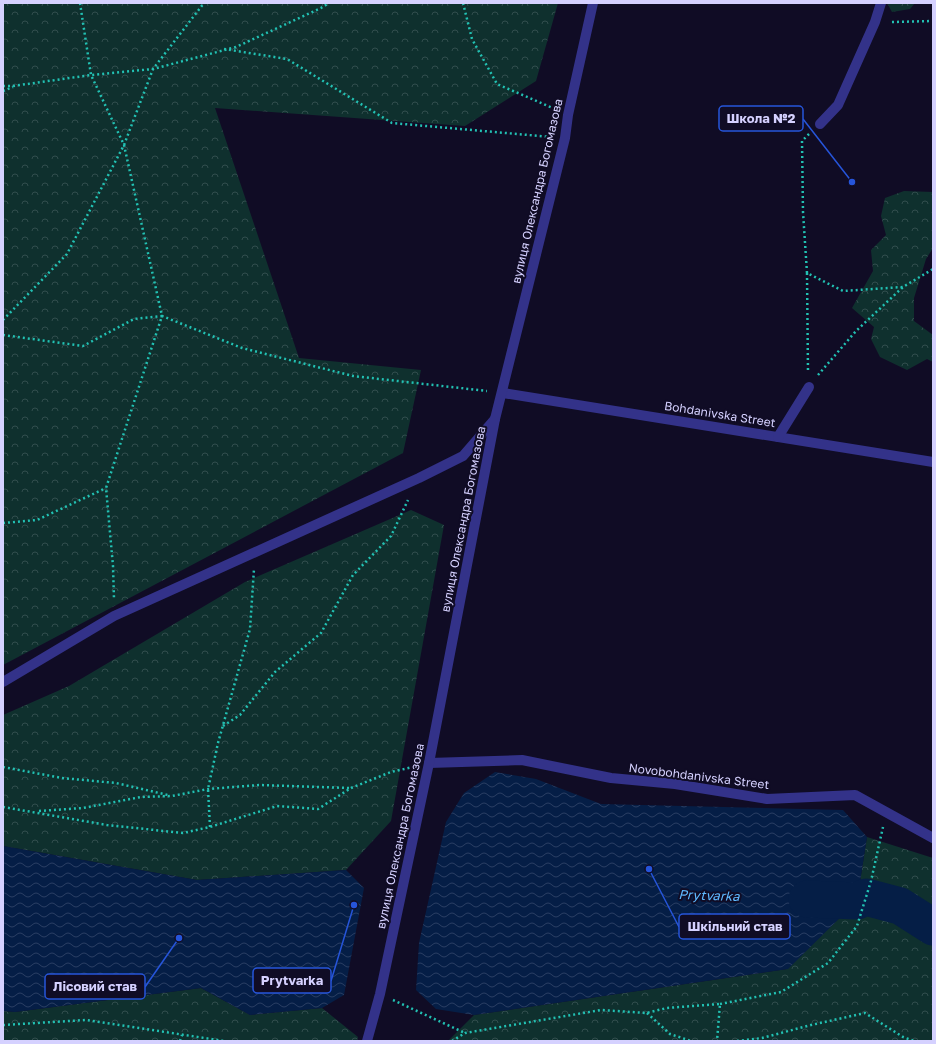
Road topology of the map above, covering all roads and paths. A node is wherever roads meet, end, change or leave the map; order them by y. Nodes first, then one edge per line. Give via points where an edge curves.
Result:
1 (80, 3) edge
2 (204, 3) edge
3 (329, 3) edge
4 (463, 3) edge
5 (593, 3) edge
6 (881, 3) edge
7 (933, 21) edge
8 (875, 22) junction
9 (224, 49) junction
10 (153, 70) junction
11 (91, 75) junction
12 (3, 86) edge
13 (13, 86) junction
14 (3, 91) edge
15 (568, 115) junction
16 (820, 124) joint
17 (565, 138) junction
18 (124, 145) junction
19 (933, 269) edge
20 (807, 274) junction
21 (903, 287) junction
22 (162, 316) junction
23 (3, 320) edge
24 (3, 335) edge
25 (809, 387) junction
26 (503, 393) junction
27 (495, 419) junction
28 (778, 437) junction
29 (933, 462) edge
30 (419, 478) junction
31 (106, 488) junction
32 (3, 523) edge
33 (255, 552) junction
34 (114, 616) junction
35 (3, 682) edge
36 (223, 726) junction
37 (429, 763) junction
38 (3, 767) edge
39 (351, 788) junction
40 (208, 789) junction
41 (172, 796) junction
42 (3, 807) edge
43 (35, 812) junction
44 (887, 813) junction
45 (210, 826) junction
46 (933, 838) edge
47 (380, 994) junction
48 (720, 1004) junction
49 (646, 1013) junction
50 (3, 1026) edge
51 (465, 1033) junction
52 (182, 1035) junction
53 (180, 1041) edge
54 (224, 1041) edge
55 (367, 1041) edge
56 (452, 1041) edge
57 (691, 1041) edge
58 (717, 1041) edge
59 (737, 1041) edge
60 (914, 1041) edge

1 - 11 path
2 - 10 path
3 - 9 path via 236,47
4 - 15 path via 472,39 497,84
5 - 15 street, вулиця Олександра Богомазова
6 - 8 street
7 - 8 path
8 - 16 street via 838,104
9 - 10 path
9 - 17 path via 287,59 392,123
10 - 11 path
10 - 18 path
11 - 13 path
11 - 18 path
12 - 13 path
13 - 14 path
15 - 17 street, вулиця Олександра Богомазова
16 - 20 path via 802,140
17 - 26 street, вулиця Олександра Богомазова
18 - 22 path
18 - 23 path via 67,254
19 - 21 path
20 - 21 path via 843,291
20 - 25 path
21 - 25 path via 856,331
22 - 24 path via 134,319 83,346
22 - 26 path via 242,348 354,376
22 - 31 path
25 - 28 street
26 - 27 street, вулиця Олександра Богомазова
26 - 28 street, Bohdanivska Street
27 - 30 street via 462,456
27 - 37 street, вулиця Олександра Богомазова
28 - 29 street, Bohdanivska Street
30 - 33 street
30 - 36 path via 391,536 353,575 321,633 275,672 240,715
31 - 32 path via 37,520
31 - 34 path via 113,566
33 - 34 street
33 - 36 path via 250,629
34 - 35 street
36 - 40 path
37 - 39 path via 391,772
37 - 44 street, Novobohdanivska Street via 522,760 611,778 675,784 767,799 855,795
37 - 47 street, вулиця Олександра Богомазова
38 - 41 path via 62,778 116,783
39 - 40 path via 259,785
39 - 45 path via 318,808 278,806
40 - 41 path
40 - 45 path
41 - 43 path via 141,797 83,808
42 - 43 path
43 - 45 path via 107,825 183,833
44 - 46 street, Novobohdanivska Street
44 - 48 path via 857,926 828,963 781,992
47 - 51 path
47 - 55 street, вулиця Олександра Богомазова
48 - 49 path via 667,1008
48 - 58 path
49 - 51 path via 601,1010
49 - 57 path via 670,1034
50 - 52 path via 86,1020
51 - 56 path
52 - 53 path
52 - 54 path
59 - 60 path via 762,1038 865,1013

